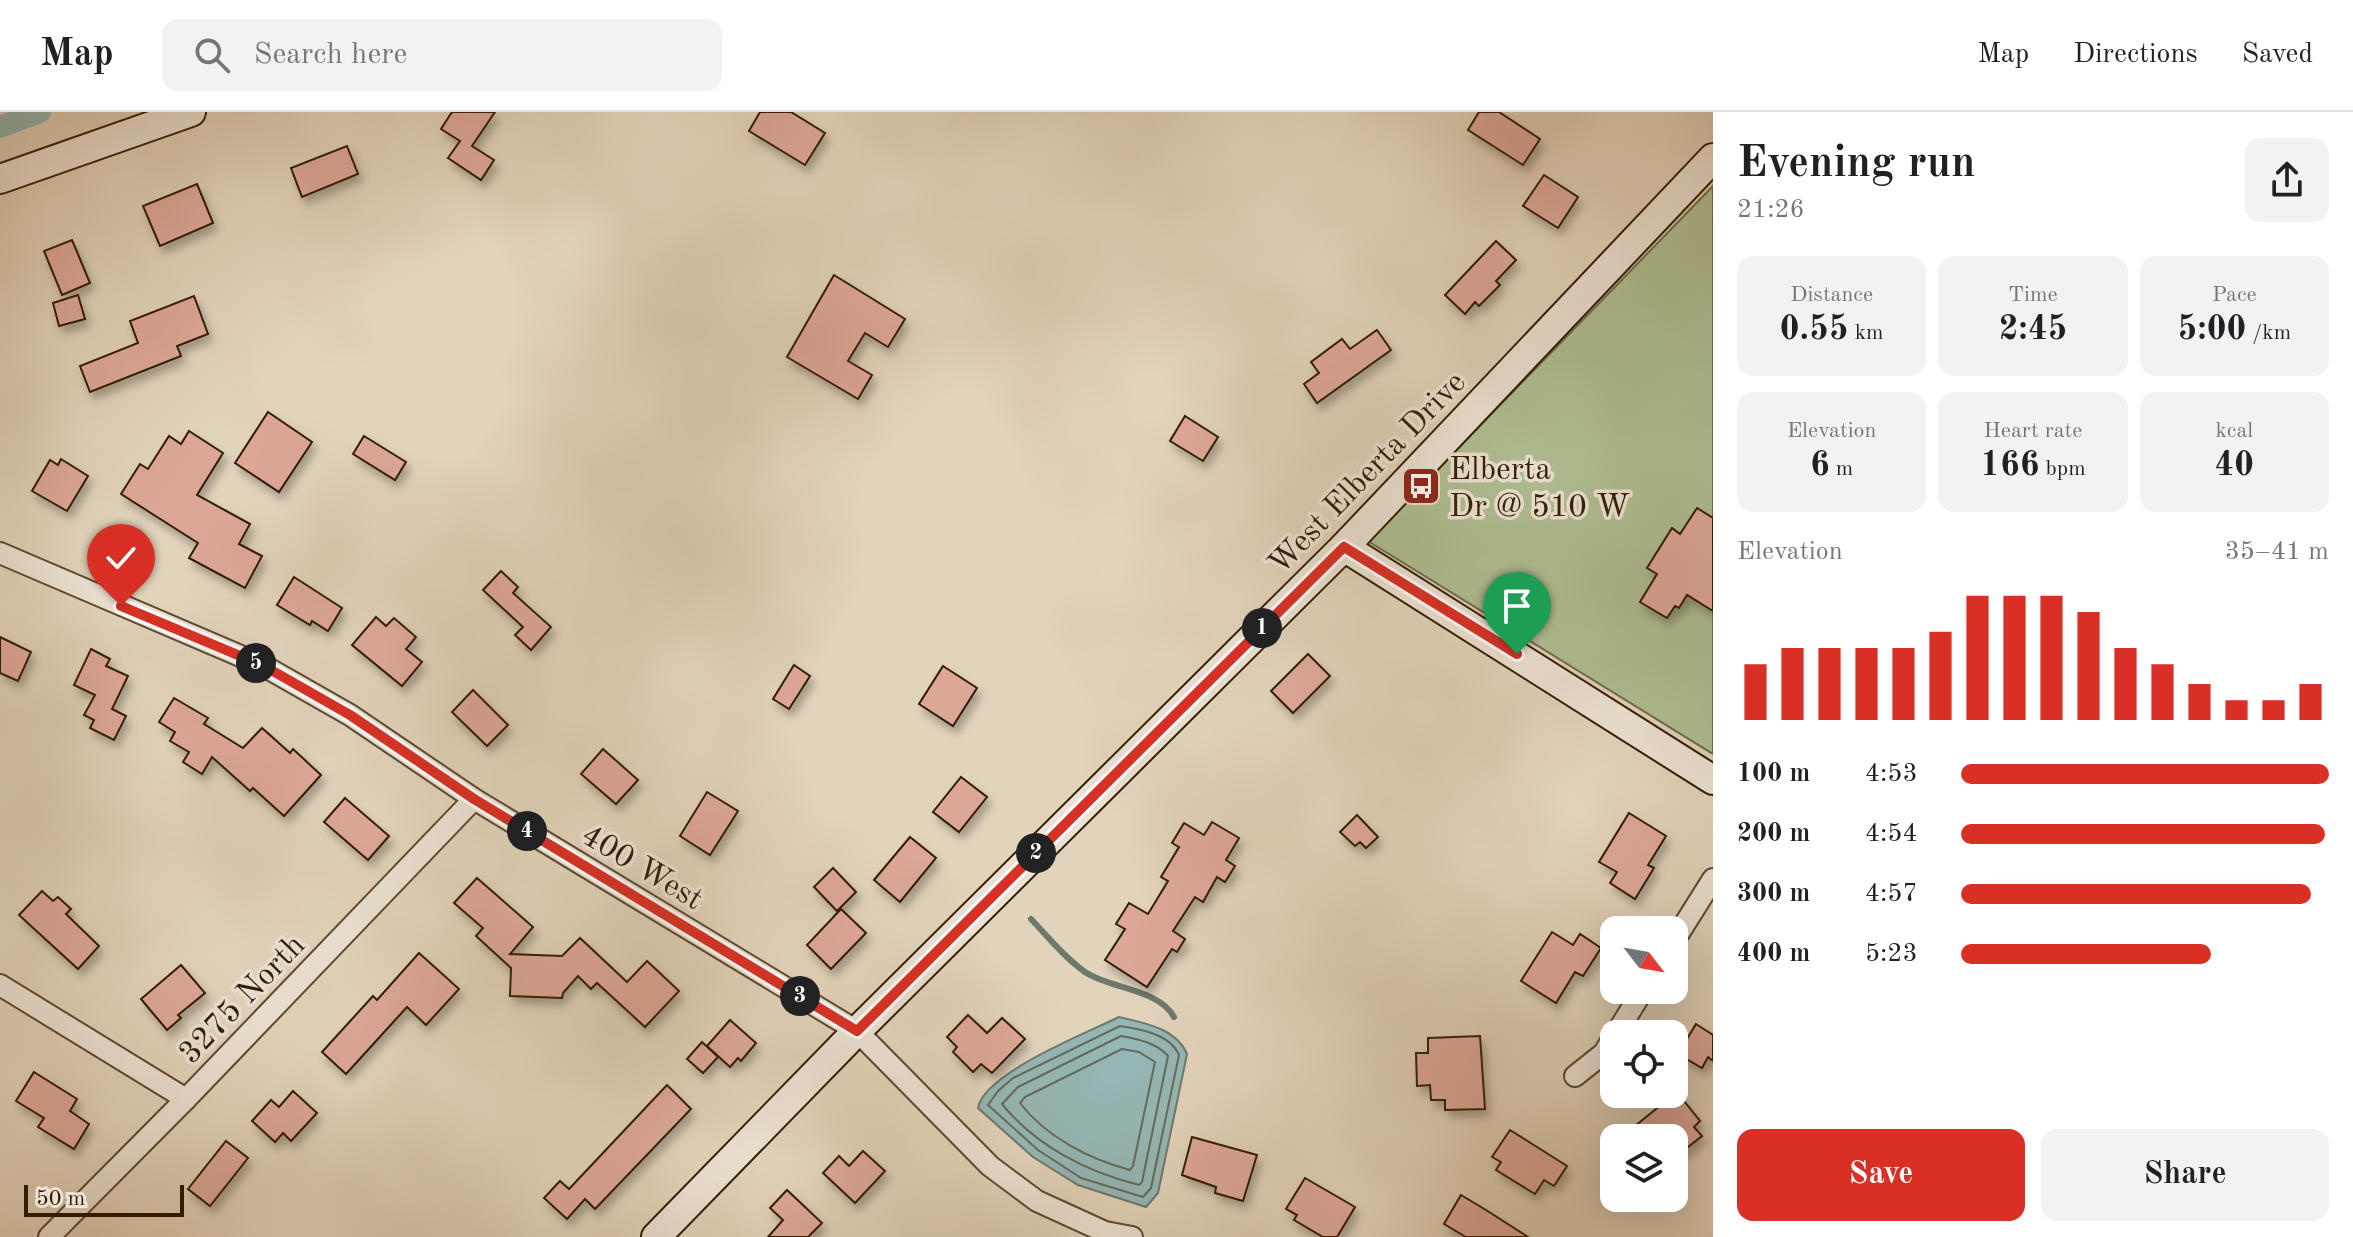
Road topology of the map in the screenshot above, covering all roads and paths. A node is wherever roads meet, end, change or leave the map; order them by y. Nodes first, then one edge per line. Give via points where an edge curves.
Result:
1 (191, 112) edge
2 (1713, 158) edge
3 (0, 179) edge
4 (1344, 547) junction
5 (0, 553) edge
6 (1713, 780) edge
7 (474, 799) junction
8 (1713, 879) edge
9 (1688, 919) edge
10 (0, 985) edge
11 (857, 1031) junction
12 (1600, 1056) edge
13 (1575, 1076) dead end
14 (186, 1099) junction
15 (1104, 1234) edge
16 (49, 1237) edge
17 (656, 1237) edge
18 (1132, 1237) edge

1 - 3 main road
2 - 4 main road, West Elberta Drive
4 - 6 main road
4 - 11 main road, West Elberta Drive
5 - 7 street, 400 West via 264,666 350,715
7 - 11 street, 400 West
7 - 14 street, 3275 North
8 - 9 street
10 - 14 street
11 - 15 street, 400 West via 990,1166 1037,1201
11 - 17 main road, West Elberta Drive
12 - 13 street
14 - 16 street, 3275 North
15 - 18 street, 400 West

